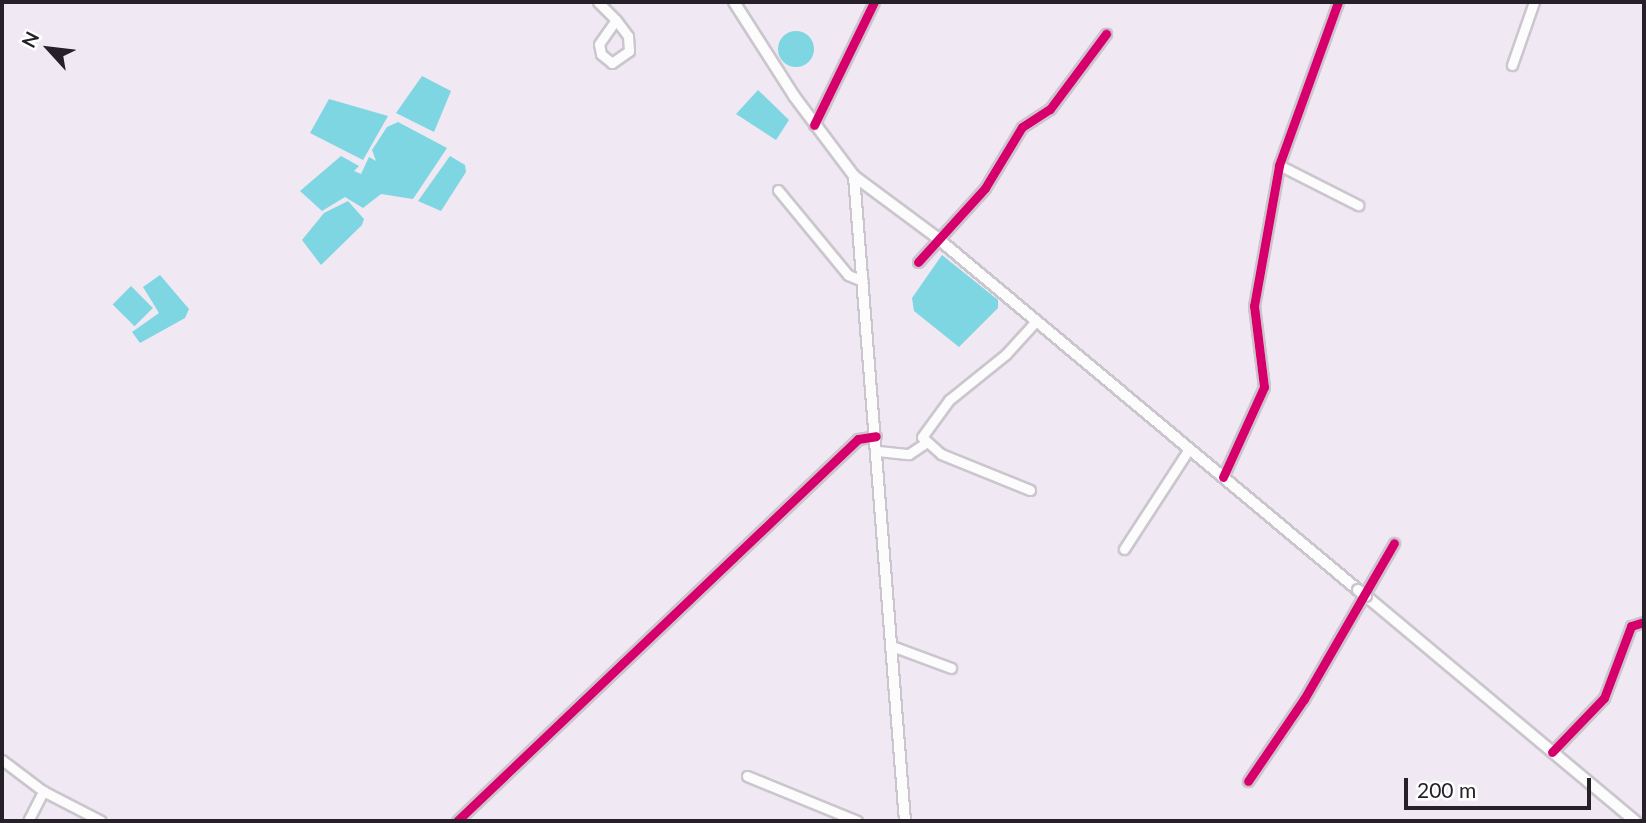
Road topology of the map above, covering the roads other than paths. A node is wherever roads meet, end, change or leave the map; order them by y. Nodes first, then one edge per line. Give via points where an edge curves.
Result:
1 (598, 2) edge
2 (734, 2) edge
3 (874, 2) edge
4 (1338, 2) edge
5 (1534, 2) edge
6 (617, 20) junction
7 (1106, 34) dead end
8 (1512, 65) dead end
9 (814, 125) junction
10 (1279, 165) junction
11 (854, 176) junction
12 (778, 190) dead end
13 (1358, 205) dead end
14 (936, 237) junction
15 (918, 262) dead end
16 (863, 281) junction
17 (1036, 321) junction
18 (876, 436) junction
19 (924, 443) junction
20 (1189, 449) junction
21 (878, 451) junction
22 (1223, 477) junction
23 (1030, 490) dead end
24 (1394, 543) dead end
25 (1124, 549) dead end
26 (1644, 622) edge
27 (892, 646) junction
28 (951, 668) dead end
29 (1552, 752) junction
30 (2, 760) edge
31 (747, 776) dead end
32 (1248, 781) dead end
33 (43, 791) junction
34 (27, 821) edge
35 (101, 821) edge
36 (457, 821) edge
37 (857, 821) edge
38 (905, 821) edge
39 (1635, 821) edge

1 - 6 street
2 - 9 main road
3 - 9 street
4 - 10 street
5 - 8 street
6 - 6 street via 599,44 601,54 612,63 629,51 628,36
7 - 14 street via 1050,109 1022,127 985,188
9 - 11 main road
10 - 13 street
10 - 22 street via 1254,306 1264,387
11 - 14 main road
11 - 16 main road
12 - 16 street via 848,275
14 - 15 street
14 - 17 main road
16 - 18 main road
17 - 19 street via 1006,354 949,400 927,429
17 - 20 main road
18 - 21 main road
18 - 36 street via 858,439
19 - 21 street via 909,454
19 - 23 street
20 - 22 main road
20 - 25 street
21 - 27 main road
22 - 29 main road
24 - 32 street via 1304,699
26 - 29 street via 1631,626 1604,698
27 - 28 street
27 - 38 main road
29 - 39 main road
30 - 33 street
31 - 37 street
33 - 34 street
33 - 35 street

